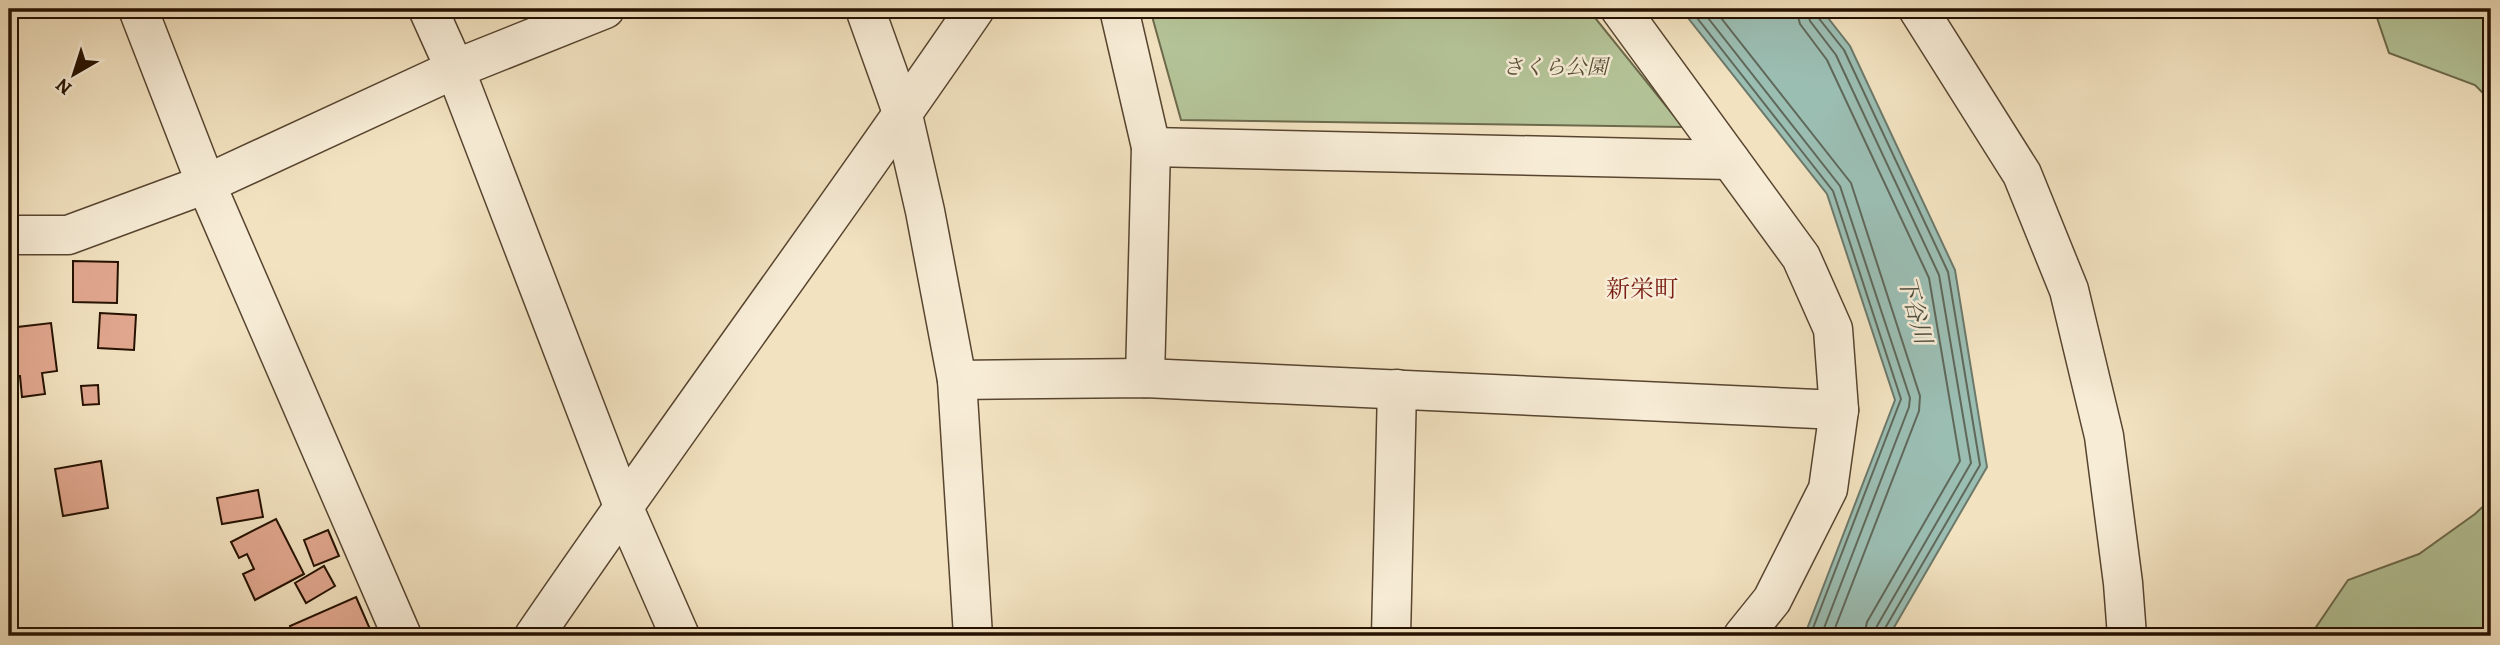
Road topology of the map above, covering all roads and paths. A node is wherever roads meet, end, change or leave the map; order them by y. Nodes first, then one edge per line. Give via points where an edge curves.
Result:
1 (138, 9) edge
2 (428, 9) edge
3 (605, 9) edge
4 (865, 9) edge
5 (975, 9) edge
6 (1119, 9) edge
7 (1620, 9) edge
8 (1918, 9) edge
9 (455, 69) junction
10 (903, 115) junction
11 (1151, 148) junction
12 (1730, 160) junction
13 (206, 184) junction
14 (9, 235) edge
15 (1144, 378) junction
16 (957, 380) junction
17 (1397, 389) junction
18 (1839, 410) junction
19 (623, 506) junction
20 (402, 636) edge
21 (534, 636) edge
22 (680, 636) edge
23 (973, 636) edge
24 (984, 636) edge
25 (1391, 636) edge
26 (1743, 636) edge
27 (2127, 636) edge

1 - 13 street
2 - 9 street
3 - 9 street
4 - 10 street
5 - 10 street
6 - 11 street
7 - 12 street
8 - 27 street via 2022,174 2069,290 2104,436
9 - 13 street
9 - 19 street
10 - 16 street
10 - 19 street
11 - 12 street
11 - 15 street
12 - 18 street via 1801,257 1833,329
13 - 14 street via 68,235
13 - 20 street
15 - 16 street
15 - 17 street
16 - 23 street
17 - 18 street
17 - 25 street
18 - 26 street via 1828,489 1772,600
19 - 21 street
19 - 22 street
23 - 24 street

